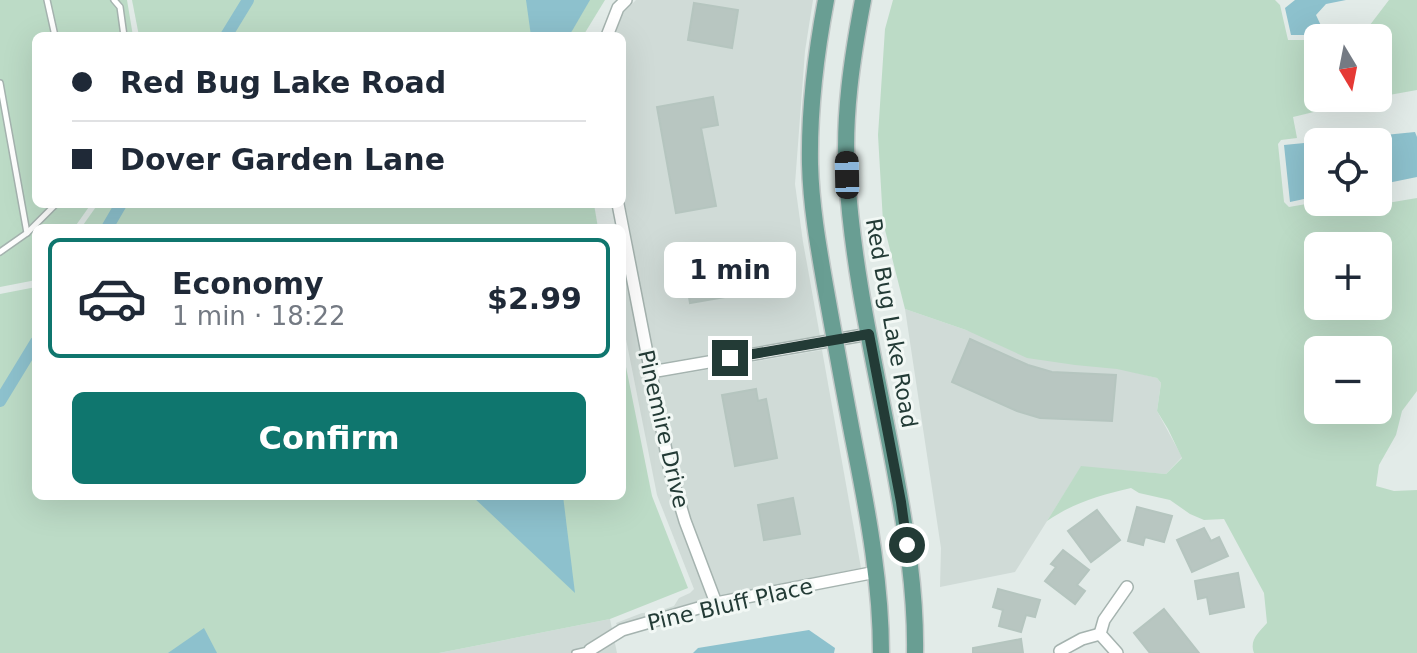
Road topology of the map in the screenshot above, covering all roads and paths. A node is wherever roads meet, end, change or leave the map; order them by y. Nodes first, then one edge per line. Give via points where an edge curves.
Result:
1 (47, 0) edge
2 (114, 0) edge
3 (626, 0) edge
4 (826, 0) edge
5 (863, 0) edge
6 (54, 32) edge
7 (123, 32) edge
8 (609, 32) edge
9 (0, 83) edge
10 (52, 208) edge
11 (36, 224) edge
12 (32, 228) edge
13 (27, 233) junction
14 (626, 245) edge
15 (0, 252) edge
16 (869, 334) junction
17 (834, 340) junction
18 (651, 372) junction
19 (876, 572) junction
20 (1127, 587) dead end
21 (716, 603) junction
22 (1100, 634) junction
23 (1060, 651) dead end
24 (590, 652) edge
25 (575, 653) edge
26 (881, 653) edge
27 (915, 653) edge
28 (1117, 653) edge

1 - 6 lane
2 - 7 lane
3 - 8 street
4 - 17 main road via 810,164
5 - 16 main road, Red Bug Lake Road via 846,119 847,175
9 - 13 lane
10 - 11 lane
12 - 13 lane
13 - 15 lane
14 - 18 street, Pinemire Drive
16 - 17 street
16 - 27 main road, Red Bug Lake Road via 901,502
17 - 18 street
17 - 19 main road
18 - 21 street, Pinemire Drive via 670,471
19 - 21 street, Pine Bluff Place
19 - 26 main road
20 - 22 street
21 - 24 street, Pine Bluff Place via 622,630
22 - 23 street
22 - 28 street
24 - 25 lane

